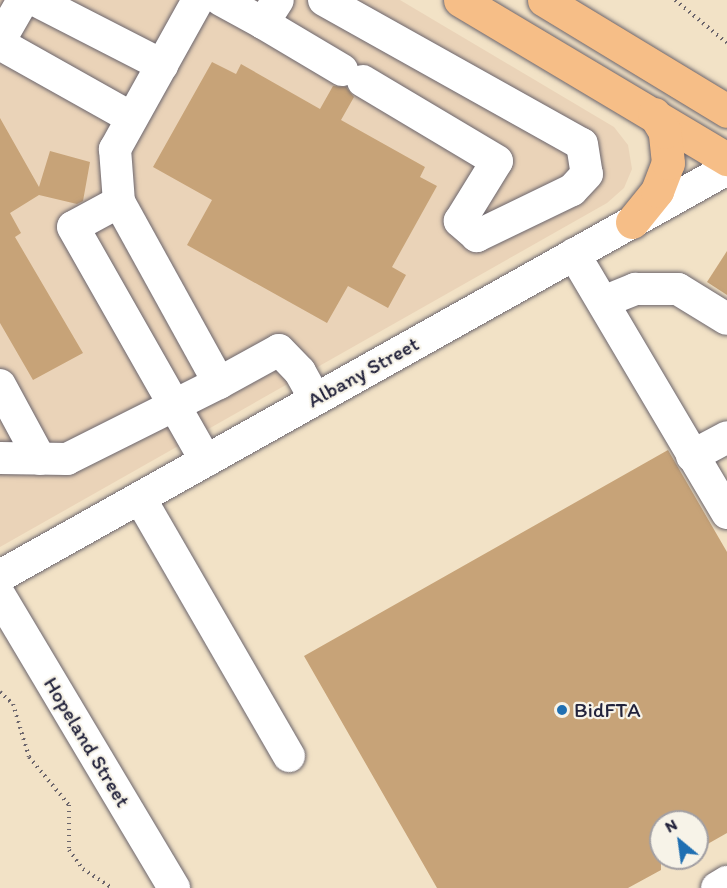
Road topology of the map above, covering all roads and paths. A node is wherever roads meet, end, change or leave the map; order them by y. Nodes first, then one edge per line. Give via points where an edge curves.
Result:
1 (23, 0) edge
2 (35, 0) edge
3 (198, 0) edge
4 (221, 0) edge
5 (324, 0) edge
6 (460, 0) edge
7 (544, 0) edge
8 (675, 0) edge
9 (271, 11) edge
10 (0, 42) edge
11 (727, 43) edge
12 (162, 65) junction
13 (727, 111) edge
14 (654, 114) junction
15 (132, 118) junction
16 (727, 159) edge
17 (727, 169) edge
18 (119, 202) junction
19 (632, 222) junction
20 (574, 254) junction
21 (603, 302) junction
22 (727, 319) edge
23 (219, 383) junction
24 (0, 385) edge
25 (315, 399) junction
26 (176, 408) junction
27 (727, 437) edge
28 (692, 456) junction
29 (0, 458) edge
30 (40, 459) junction
31 (206, 461) junction
32 (140, 498) junction
33 (727, 513) edge
34 (0, 576) edge
35 (0, 596) edge
36 (0, 692) edge
37 (289, 756) dead end
38 (727, 882) edge
39 (112, 888) edge
40 (174, 888) edge
41 (717, 888) edge

1 - 10 street
2 - 12 street
3 - 12 street
4 - 9 street
5 - 9 street via 582,144 587,174 572,190 477,236 460,221 496,161 352,75
6 - 14 main road
7 - 13 main road
8 - 11 path
10 - 15 street
12 - 15 street
14 - 16 main road
14 - 19 main road via 665,132 668,163 657,191
15 - 18 street via 116,149
17 - 19 street, Albany Street
18 - 23 street
18 - 26 street via 72,227
19 - 20 street, Albany Street
20 - 21 street
20 - 25 street, Albany Street
21 - 22 street via 635,289 678,289
21 - 28 street
23 - 25 street via 279,350 300,372
23 - 26 street
24 - 30 street
25 - 31 street, Albany Street
26 - 30 street via 68,459
26 - 31 street
27 - 28 street
28 - 33 street
29 - 30 street
31 - 32 street, Albany Street
32 - 34 street, Albany Street
32 - 37 street
35 - 40 street, Hopeland Street
36 - 39 path via 13,704 29,757 69,805 69,850 83,869
38 - 41 street

